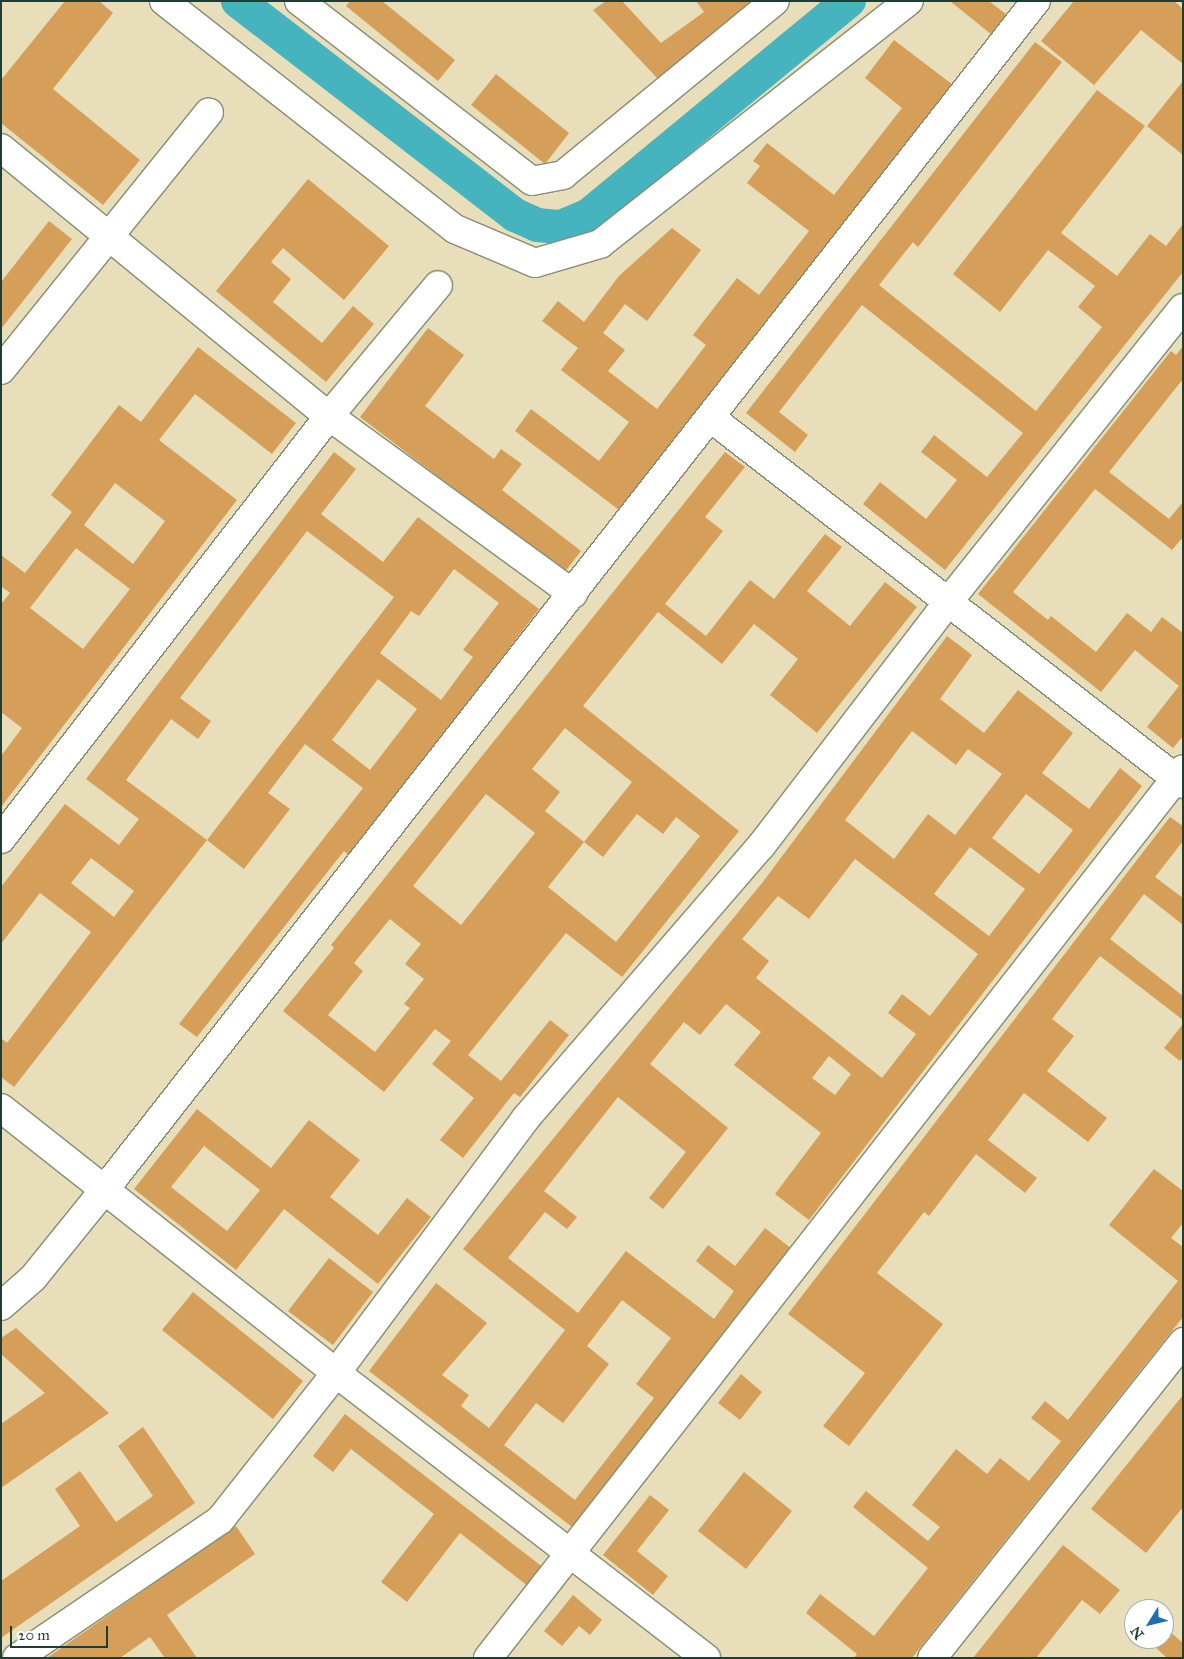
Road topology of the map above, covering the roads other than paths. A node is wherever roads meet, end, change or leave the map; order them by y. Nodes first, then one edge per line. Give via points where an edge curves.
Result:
1 (164, 1) edge
2 (299, 1) edge
3 (775, 1) edge
4 (909, 1) edge
5 (1036, 1) edge
6 (209, 112) dead end
7 (1, 148) edge
8 (110, 234) junction
9 (438, 285) dead end
10 (1183, 308) edge
11 (1, 370) edge
12 (328, 416) junction
13 (711, 418) junction
14 (573, 594) junction
15 (948, 602) junction
16 (1180, 777) edge
17 (1, 839) edge
18 (1, 1108) edge
19 (105, 1189) junction
20 (1, 1306) edge
21 (1183, 1342) edge
22 (336, 1373) junction
23 (570, 1554) junction
24 (17, 1658) edge
25 (488, 1658) edge
26 (706, 1658) edge
27 (932, 1658) edge

1 - 4 street via 455,229 535,263 600,244
2 - 3 street via 532,181 563,175
5 - 13 street
6 - 8 street
7 - 8 street
8 - 11 street
8 - 12 street
9 - 12 street
10 - 15 street
12 - 14 street
12 - 17 street
13 - 14 street
13 - 15 street
14 - 19 street
15 - 16 street
15 - 22 street via 761,846 526,1118
16 - 23 street
18 - 19 street
19 - 20 street via 33,1278
19 - 22 street
21 - 27 street
22 - 23 street
22 - 24 street via 220,1520
23 - 25 street
23 - 26 street

